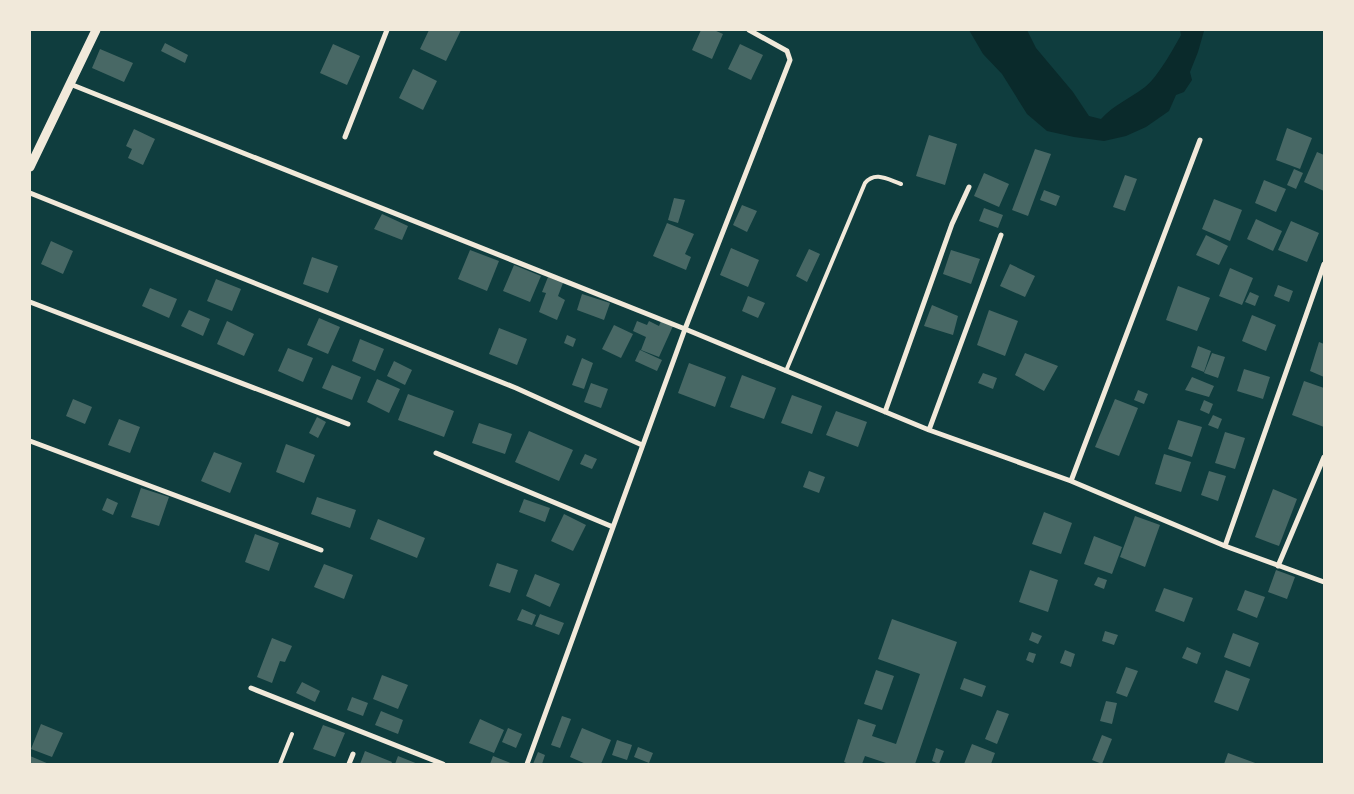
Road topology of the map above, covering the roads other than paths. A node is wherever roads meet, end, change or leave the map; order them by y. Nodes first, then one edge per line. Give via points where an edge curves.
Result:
1 (96, 30) edge
2 (386, 30) edge
3 (749, 30) edge
4 (70, 84) junction
5 (345, 137) dead end
6 (1200, 140) dead end
7 (30, 167) edge
8 (901, 184) dead end
9 (968, 187) dead end
10 (30, 193) edge
11 (1001, 235) dead end
12 (1324, 264) edge
13 (30, 302) edge
14 (685, 329) junction
15 (786, 371) junction
16 (885, 412) junction
17 (348, 424) dead end
18 (929, 430) junction
19 (30, 441) edge
20 (642, 445) junction
21 (436, 453) dead end
22 (1324, 457) edge
23 (1071, 481) junction
24 (613, 527) junction
25 (1225, 546) junction
26 (320, 550) dead end
27 (1278, 566) junction
28 (1324, 582) edge
29 (251, 688) dead end
30 (292, 734) dead end
31 (353, 754) dead end
32 (280, 764) edge
33 (349, 764) edge
34 (443, 764) edge
35 (527, 764) edge

1 - 4 street
2 - 5 street
3 - 14 street via 787,52 790,60
4 - 7 street
4 - 14 street
6 - 23 street
8 - 15 lane via 875,176 864,183
9 - 16 street
10 - 20 street via 516,388
11 - 18 street
12 - 25 street
13 - 17 street
14 - 15 street
14 - 20 street
15 - 16 street
16 - 18 street
18 - 23 street
19 - 26 street
20 - 24 street
21 - 24 street
22 - 27 street
23 - 25 street
24 - 35 street
25 - 27 street
27 - 28 street
29 - 34 street
30 - 32 lane
31 - 33 street

